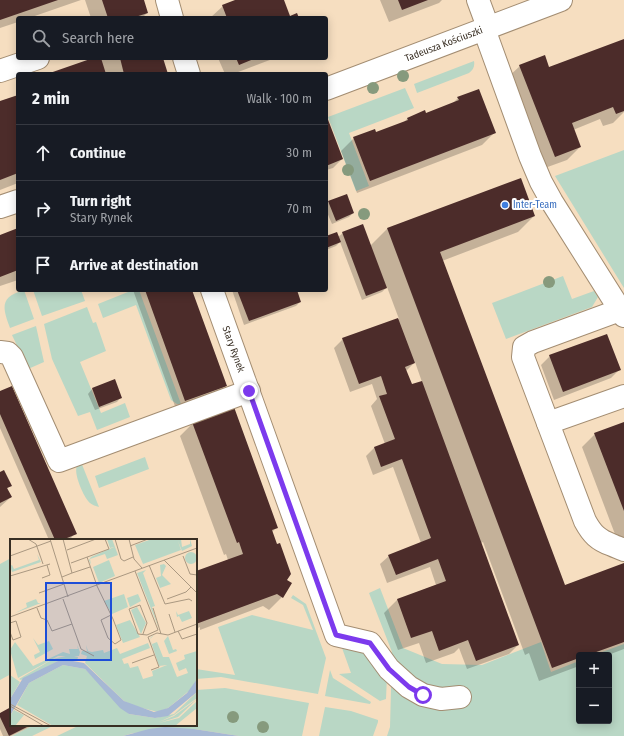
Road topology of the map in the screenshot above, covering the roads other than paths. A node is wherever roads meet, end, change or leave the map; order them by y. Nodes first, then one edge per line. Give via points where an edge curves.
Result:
1 (478, 0) edge
2 (562, 0) edge
3 (486, 28) junction
4 (32, 60) edge
5 (185, 60) edge
6 (0, 71) edge
7 (188, 72) edge
8 (328, 88) edge
9 (16, 202) edge
10 (0, 207) edge
11 (213, 292) edge
12 (622, 313) edge
13 (0, 352) edge
14 (249, 391) junction
15 (624, 396) edge
16 (548, 424) junction
17 (624, 550) edge
18 (460, 697) dead end

1 - 3 street
2 - 3 street, Tadeusza Kościuszki
3 - 8 street, Tadeusza Kościuszki
3 - 12 street via 541,182
4 - 6 street
5 - 7 street
9 - 10 street
11 - 14 street, Stary Rynek
12 - 16 street via 533,342 524,348 523,357
13 - 14 street via 8,353 12,357 58,461
14 - 18 street, Stary Rynek via 336,635 370,643 389,669 409,687 423,695 440,699
15 - 16 street
16 - 17 street via 588,527 597,538

